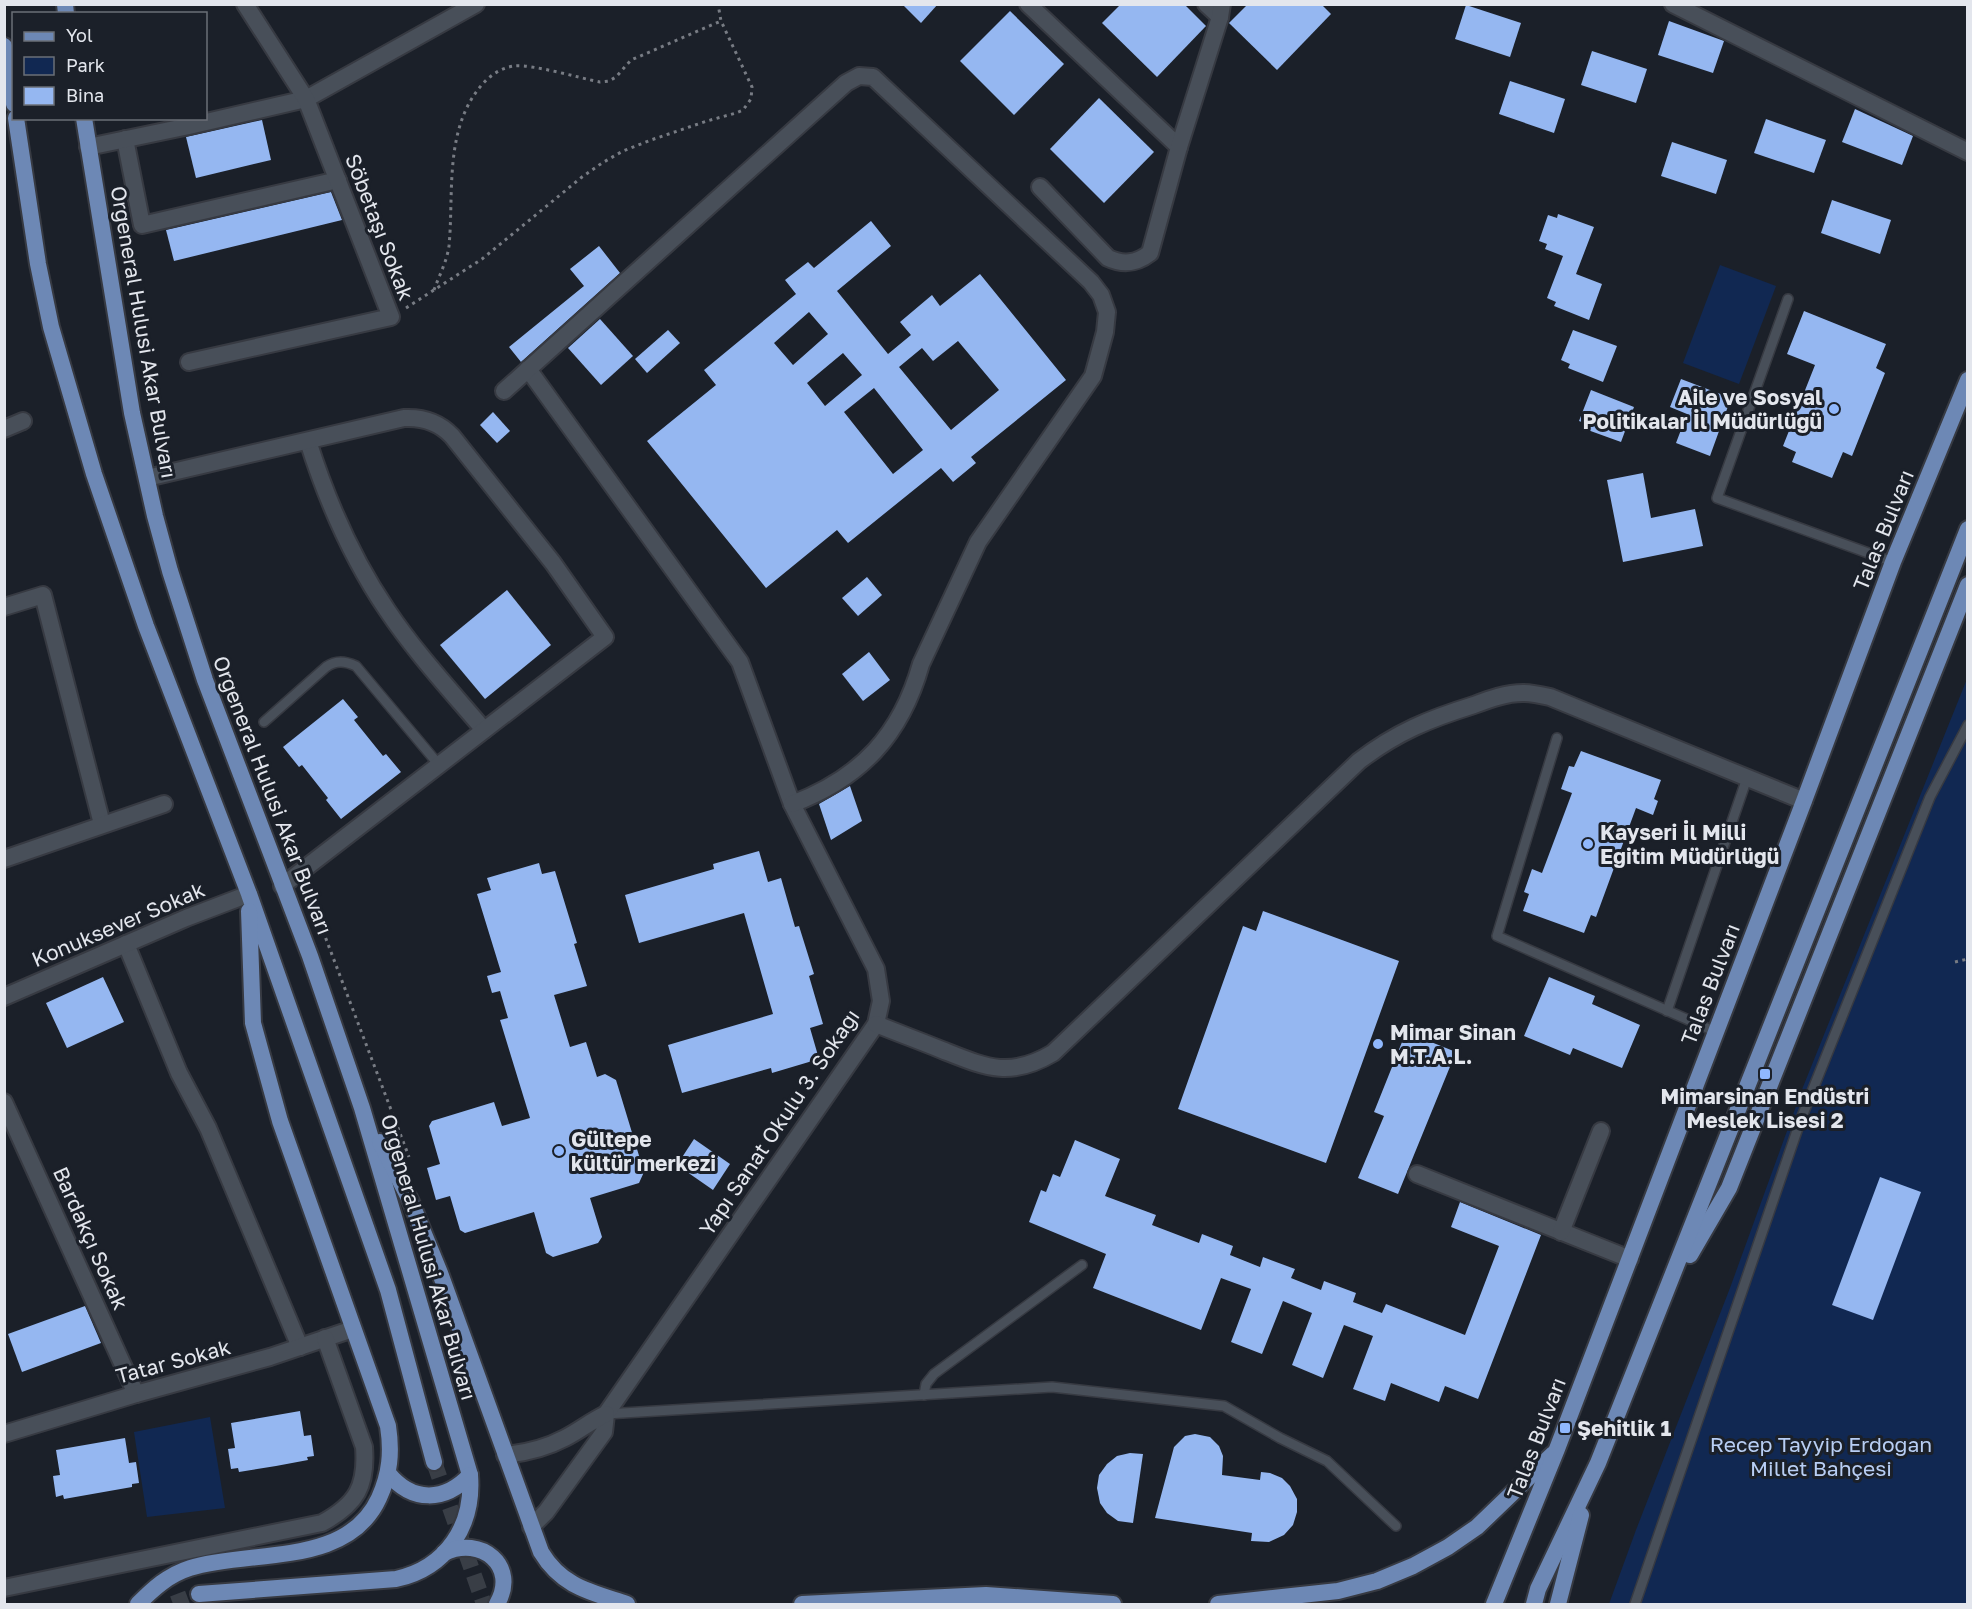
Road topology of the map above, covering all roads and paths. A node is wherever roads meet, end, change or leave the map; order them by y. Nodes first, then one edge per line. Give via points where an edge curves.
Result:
1 (476, 4) edge
2 (718, 4) edge
3 (1028, 4) edge
4 (1206, 4) edge
5 (1673, 4) edge
6 (252, 7) edge
7 (1221, 11) edge
8 (722, 21) junction
9 (4, 46) edge
10 (12, 92) edge
11 (306, 99) junction
12 (207, 118) edge
13 (16, 120) edge
14 (84, 120) edge
15 (188, 122) edge
16 (125, 139) junction
17 (88, 147) junction
18 (1179, 147) junction
19 (1968, 152) edge
20 (338, 180) junction
21 (1040, 187) dead end
22 (433, 291) junction
23 (1788, 299) dead end
24 (391, 317) junction
25 (189, 362) dead end
26 (528, 369) junction
27 (1968, 380) edge
28 (504, 392) dead end
29 (23, 421) dead end
30 (4, 429) edge
31 (308, 441) junction
32 (147, 478) junction
33 (1968, 529) edge
34 (1893, 562) junction
35 (1968, 585) edge
36 (4, 607) edge
37 (264, 722) dead end
38 (1968, 725) edge
39 (484, 730) junction
40 (1557, 738) dead end
41 (439, 765) junction
42 (1747, 778) junction
43 (1804, 801) junction
44 (164, 804) dead end
45 (792, 804) junction
46 (102, 824) junction
47 (4, 859) edge
48 (282, 886) junction
49 (249, 894) junction
50 (126, 944) junction
51 (1968, 959) edge
52 (1955, 962) dead end
53 (4, 998) edge
54 (1667, 1011) junction
55 (876, 1024) junction
56 (1716, 1032) junction
57 (4, 1102) edge
58 (362, 1108) junction
59 (1601, 1131) dead end
60 (1417, 1174) dead end
61 (1561, 1232) junction
62 (1630, 1259) junction
63 (1082, 1265) dead end
64 (1660, 1305) junction
65 (353, 1329) junction
66 (325, 1338) junction
67 (300, 1347) junction
68 (136, 1394) junction
69 (924, 1395) junction
70 (606, 1414) junction
71 (4, 1434) edge
72 (1557, 1449) junction
73 (505, 1455) junction
74 (434, 1462) tunnel mouth
75 (388, 1473) junction
76 (470, 1475) junction
77 (1592, 1477) junction
78 (1396, 1526) dead end
79 (531, 1527) junction
80 (443, 1553) junction
81 (4, 1588) edge
82 (199, 1594) tunnel mouth
83 (138, 1605) edge
84 (497, 1605) edge
85 (627, 1605) edge
86 (802, 1605) edge
87 (1113, 1605) edge
88 (1218, 1605) edge
89 (1494, 1605) edge
90 (1534, 1605) edge
91 (1558, 1605) edge
92 (1635, 1605) edge

1 - 11 street
2 - 8 path
3 - 18 street
4 - 7 street
5 - 19 street
6 - 11 street, Söbetaşı Sokak
7 - 18 street
8 - 22 path via 752,87 751,99 743,110 651,140 602,163 482,259
8 - 22 path via 632,60 609,81 523,66 505,68 491,76 468,105 457,139 449,249
9 - 10 main road
11 - 12 street
11 - 20 street, Söbetaşı Sokak
13 - 49 main road via 38,264 67,386 138,604
14 - 17 main road, Orgeneral Hulusi Akar Bulvarı
15 - 16 street
16 - 17 street
16 - 20 street via 142,225
17 - 32 main road, Orgeneral Hulusi Akar Bulvarı via 132,413
18 - 21 street via 1150,253 1138,261 1123,263 1108,258
20 - 24 street, Söbetaşı Sokak
22 - 24 path
23 - 34 lane via 1717,498
24 - 25 street, Söbetaşı Sokak
26 - 28 street
26 - 45 street, Yapı Sanat Okulu 3. Sokağı via 740,662
26 - 45 street via 846,83 859,76 873,77 1101,295 1107,322 1093,376 978,542 897,723 854,772
27 - 34 main road, Talas Bulvarı
29 - 30 street
31 - 32 street
31 - 39 street via 334,514 370,585 407,637
31 - 39 street via 404,418 440,425 553,563 605,637
32 - 48 main road, Orgeneral Hulusi Akar Bulvarı via 186,626
33 - 64 main road
34 - 43 main road, Talas Bulvarı
35 - 64 main road via 1729,1188
36 - 46 street via 43,595
37 - 41 lane via 331,664 342,661 356,666
38 - 92 lane via 1930,797 1801,1119
39 - 41 street
40 - 54 lane via 1497,936
41 - 48 street
42 - 43 street
42 - 54 lane
42 - 55 street via 1550,697 1522,693 1496,697 1413,726 1359,761 1042,1060 1019,1068 984,1066
43 - 56 main road, Talas Bulvarı
44 - 46 street
45 - 55 street, Yapı Sanat Okulu 3. Sokağı via 876,969 881,1001
46 - 47 street
48 - 58 main road, Orgeneral Hulusi Akar Bulvarı
49 - 50 street, Konuksever Sokak
49 - 65 main road via 253,1023 280,1120
49 - 74 main road via 388,1290
50 - 53 street, Konuksever Sokak
50 - 67 street
51 - 52 path
54 - 56 lane
55 - 70 street, Yapı Sanat Okulu 3. Sokağı
56 - 62 main road, Talas Bulvarı
57 - 68 street, Bardakçı Sokak
58 - 73 main road via 411,1202
58 - 76 main road, Orgeneral Hulusi Akar Bulvarı
59 - 61 street
60 - 61 street
61 - 62 street
62 - 72 main road, Talas Bulvarı
63 - 69 lane via 934,1374
64 - 77 main road
65 - 66 street, Tatar Sokak
65 - 75 main road via 388,1426
66 - 67 street, Tatar Sokak
66 - 81 street via 364,1447 366,1466 362,1485 339,1514 322,1522
67 - 68 street, Tatar Sokak
68 - 71 street, Tatar Sokak
69 - 70 lane
69 - 78 lane via 1052,1387 1224,1406 1327,1461
70 - 73 street, Yapı Sanat Okulu 3. Sokağı via 551,1445
70 - 79 street, Yapı Sanat Okulu 3. Sokağı via 604,1432
72 - 88 main road via 1477,1527 1413,1566 1338,1591
72 - 89 main road, Talas Bulvarı
73 - 79 main road
75 - 76 main road via 404,1489 424,1496 454,1489
75 - 83 main road via 369,1515 332,1543 189,1568 168,1577
76 - 80 main road, Orgeneral Hulusi Akar Bulvarı via 466,1517
77 - 90 main road
77 - 91 main road
79 - 85 main road via 547,1562 565,1580
80 - 82 main road via 422,1570 396,1579
80 - 84 main road via 469,1547 491,1555 504,1578
86 - 87 main road via 986,1594

